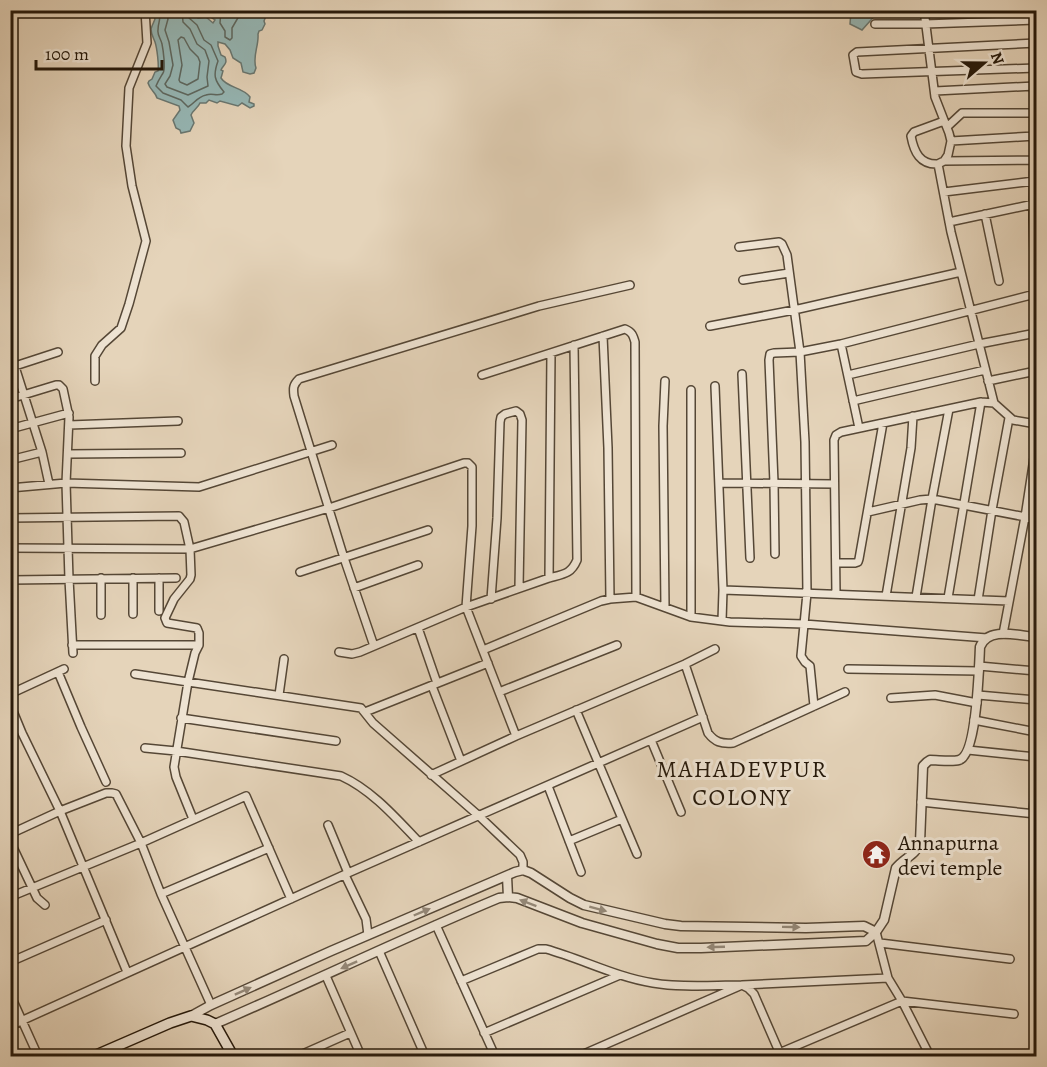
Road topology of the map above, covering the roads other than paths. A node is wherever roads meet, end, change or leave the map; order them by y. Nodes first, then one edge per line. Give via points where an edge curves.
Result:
1 (146, 10) edge
2 (924, 10) edge
3 (1036, 20) edge
4 (875, 24) dead end
5 (926, 24) junction
6 (1036, 28) edge
7 (1036, 44) edge
8 (929, 48) junction
9 (1036, 68) edge
10 (932, 71) junction
11 (1035, 86) edge
12 (935, 91) junction
13 (1035, 113) edge
14 (945, 124) junction
15 (1035, 136) junction
16 (951, 141) junction
17 (1034, 160) junction
18 (941, 163) junction
19 (1034, 181) junction
20 (944, 192) junction
21 (1034, 204) junction
22 (985, 214) junction
23 (949, 222) junction
24 (1035, 235) edge
25 (739, 247) dead end
26 (1036, 264) edge
27 (961, 272) junction
28 (789, 273) junction
29 (743, 280) dead end
30 (999, 281) dead end
31 (630, 285) dead end
32 (1036, 296) edge
33 (794, 310) junction
34 (970, 311) junction
35 (1036, 317) edge
36 (710, 326) dead end
37 (1036, 333) edge
38 (603, 336) junction
39 (841, 344) junction
40 (979, 344) junction
41 (574, 345) junction
42 (58, 352) dead end
43 (801, 352) junction
44 (551, 353) junction
45 (11, 354) edge
46 (13, 366) edge
47 (985, 370) junction
48 (1036, 371) edge
49 (742, 374) dead end
50 (482, 375) dead end
51 (848, 375) junction
52 (95, 381) dead end
53 (665, 381) dead end
54 (988, 381) junction
55 (715, 386) dead end
56 (691, 390) dead end
57 (24, 395) junction
58 (10, 399) edge
59 (854, 400) junction
60 (981, 402) junction
61 (994, 403) junction
62 (949, 409) junction
63 (69, 413) junction
64 (913, 417) junction
65 (1010, 418) junction
66 (178, 421) dead end
67 (33, 423) junction
68 (883, 423) junction
69 (69, 424) junction
70 (1036, 424) edge
71 (859, 428) junction
72 (10, 429) edge
73 (332, 445) dead end
74 (1036, 445) edge
75 (312, 451) junction
76 (42, 452) junction
77 (181, 453) dead end
78 (68, 454) junction
79 (10, 460) edge
80 (66, 483) junction
81 (719, 483) junction
82 (747, 483) junction
83 (774, 483) junction
84 (806, 483) junction
85 (49, 484) junction
86 (834, 484) junction
87 (10, 488) edge
88 (932, 499) junction
89 (902, 504) junction
90 (964, 505) junction
91 (329, 508) junction
92 (992, 510) junction
93 (868, 512) junction
94 (1025, 517) junction
95 (10, 518) edge
96 (68, 518) junction
97 (1036, 519) edge
98 (428, 530) dead end
99 (10, 548) edge
100 (68, 548) junction
101 (190, 549) junction
102 (775, 554) dead end
103 (344, 558) junction
104 (750, 558) dead end
105 (836, 563) junction
106 (418, 565) dead end
107 (300, 572) dead end
108 (101, 578) junction
109 (133, 578) junction
110 (159, 578) junction
111 (176, 578) dead end
112 (549, 578) junction
113 (69, 579) junction
114 (10, 580) edge
115 (354, 588) junction
116 (519, 588) junction
117 (723, 590) junction
118 (807, 593) junction
119 (836, 594) junction
120 (886, 596) junction
121 (636, 597) junction
122 (916, 597) junction
123 (491, 598) junction
124 (948, 598) junction
125 (610, 599) junction
126 (978, 600) junction
127 (1009, 601) junction
128 (466, 607) junction
129 (665, 607) junction
130 (159, 611) dead end
131 (133, 614) dead end
132 (101, 615) dead end
133 (691, 617) junction
134 (722, 621) junction
135 (804, 624) junction
136 (418, 628) junction
137 (1003, 634) junction
138 (1036, 637) edge
139 (987, 638) junction
140 (72, 645) junction
141 (198, 645) junction
142 (617, 645) dead end
143 (374, 646) junction
144 (715, 649) dead end
145 (483, 650) junction
146 (339, 652) dead end
147 (73, 653) dead end
148 (284, 659) dead end
149 (488, 663) junction
150 (685, 664) junction
151 (979, 668) junction
152 (848, 669) dead end
153 (1036, 671) edge
154 (135, 674) dead end
155 (188, 682) junction
156 (434, 685) junction
157 (499, 692) junction
158 (845, 692) dead end
159 (10, 693) edge
160 (279, 695) junction
161 (891, 698) dead end
162 (977, 699) junction
163 (1036, 700) edge
164 (10, 704) edge
165 (814, 706) junction
166 (576, 710) junction
167 (365, 712) junction
168 (703, 717) junction
169 (181, 718) junction
170 (974, 720) junction
171 (1036, 732) edge
172 (516, 736) junction
173 (651, 740) junction
174 (336, 741) dead end
175 (144, 748) dead end
176 (968, 750) junction
177 (176, 751) junction
178 (1036, 757) edge
179 (461, 761) junction
180 (599, 763) junction
181 (1036, 773) edge
182 (431, 775) junction
183 (106, 782) dead end
184 (548, 786) junction
185 (921, 802) junction
186 (60, 811) junction
187 (681, 812) dead end
188 (1035, 814) edge
189 (479, 816) junction
190 (194, 819) junction
191 (622, 819) junction
192 (328, 825) dead end
193 (10, 834) edge
194 (569, 841) junction
195 (10, 842) edge
196 (419, 842) junction
197 (141, 843) junction
198 (269, 848) junction
199 (637, 854) dead end
200 (1035, 866) dead end
201 (83, 867) junction
202 (523, 870) junction
203 (581, 872) dead end
204 (347, 874) junction
205 (507, 876) junction
206 (33, 889) junction
207 (161, 894) junction
208 (10, 897) edge
209 (508, 897) junction
210 (291, 899) junction
211 (45, 905) dead end
212 (106, 920) junction
213 (436, 925) junction
214 (876, 932) junction
215 (368, 935) junction
216 (880, 943) junction
217 (185, 946) junction
218 (379, 951) junction
219 (1010, 959) dead end
220 (10, 962) edge
221 (128, 972) junction
222 (620, 975) junction
223 (326, 976) junction
224 (888, 978) junction
225 (461, 981) junction
226 (742, 985) junction
227 (10, 994) edge
228 (902, 1001) junction
229 (211, 1005) junction
230 (1014, 1014) dead end
231 (190, 1016) junction
232 (23, 1021) junction
233 (215, 1024) junction
234 (10, 1026) edge
235 (350, 1033) junction
236 (484, 1033) junction
237 (780, 1055) edge
238 (38, 1056) edge
239 (94, 1056) edge
240 (233, 1056) edge
241 (299, 1056) edge
242 (361, 1056) edge
243 (425, 1056) edge
244 (495, 1056) edge
245 (579, 1056) edge
246 (930, 1056) edge

1 - 52 street via 147,43 129,88 126,147 146,241 121,328 95,356
2 - 5 street
3 - 5 street
4 - 5 street
5 - 8 street
6 - 7 street
7 - 8 street
7 - 9 street
8 - 10 street
8 - 10 street via 853,55 856,72 862,74
9 - 10 street
9 - 11 street
10 - 12 street
11 - 12 street
11 - 13 street
12 - 14 street
13 - 14 street via 962,113
13 - 15 street
14 - 16 street
14 - 18 street via 911,136 920,159
15 - 16 street
15 - 17 street
16 - 18 street via 948,155
17 - 18 street
17 - 19 street
18 - 20 street
19 - 20 street
19 - 21 street
20 - 23 street
21 - 22 street
21 - 24 street
22 - 23 street
22 - 30 street
23 - 27 street
24 - 26 street
25 - 28 street via 779,242 787,255
26 - 32 street
27 - 33 street
27 - 34 street
28 - 29 street
28 - 33 street
31 - 75 street via 539,306 299,379 293,388
32 - 34 street
32 - 35 street
33 - 36 street
33 - 43 street
34 - 39 street
34 - 40 street
37 - 40 street
38 - 41 street
38 - 121 street via 625,329 635,342
38 - 125 street
39 - 43 street
39 - 51 street
40 - 47 street
40 - 51 street
41 - 44 street
41 - 112 street via 577,560 569,572
42 - 46 street
43 - 83 street via 770,354
43 - 84 street
44 - 50 street
44 - 112 street
45 - 46 street
46 - 57 street
47 - 54 street
47 - 59 street
48 - 54 street
49 - 82 street
51 - 59 street
53 - 129 street
54 - 61 street
55 - 81 street
56 - 133 street
57 - 58 street
57 - 63 street via 59,385
57 - 67 street
59 - 71 street
60 - 61 street
60 - 62 street
60 - 90 street
61 - 65 street
62 - 64 street
62 - 88 street
63 - 67 street
63 - 69 street
64 - 68 street
64 - 89 street
65 - 70 street
65 - 92 street
66 - 69 street
67 - 72 street
67 - 76 street
68 - 71 street
68 - 93 street
69 - 78 street
71 - 86 street via 836,435
73 - 75 street
74 - 94 street
75 - 80 street via 199,487
75 - 91 street
76 - 79 street
76 - 85 street
77 - 78 street
78 - 80 street
80 - 85 street
80 - 96 street
81 - 82 street
81 - 117 street
82 - 83 street
82 - 104 street
83 - 84 street
83 - 102 street
84 - 86 street
84 - 118 street
85 - 87 street
86 - 105 street
88 - 89 street
88 - 90 street
88 - 122 street
89 - 93 street
89 - 120 street
90 - 92 street
90 - 124 street
91 - 101 street
91 - 103 street
91 - 128 street via 470,464 473,518
92 - 94 street
92 - 126 street
93 - 105 street via 858,562
94 - 97 street
94 - 127 street
95 - 96 street
96 - 100 street
96 - 101 street via 179,516
98 - 103 street
99 - 100 street
100 - 101 street
100 - 113 street
101 - 141 street via 190,579 165,618 166,623 197,628
103 - 107 street
103 - 115 street
105 - 119 street
106 - 115 street
108 - 109 street
108 - 113 street
108 - 132 street
109 - 110 street
109 - 131 street
110 - 111 street
110 - 130 street
112 - 116 street
113 - 114 street
113 - 140 street
115 - 143 street
116 - 123 street
116 - 123 street via 522,420 516,411 505,414 500,422
117 - 118 street
117 - 134 street
118 - 119 street
118 - 135 street
119 - 120 street
120 - 122 street
121 - 125 street
121 - 129 street
122 - 124 street
123 - 128 street
124 - 126 street
125 - 145 street
126 - 127 street
127 - 137 street
128 - 136 street
128 - 145 street
129 - 133 street
133 - 134 street
134 - 135 street
135 - 139 street
135 - 165 street via 801,656 810,666
136 - 143 street
136 - 156 street
137 - 138 street
137 - 139 street
139 - 151 street via 980,647
140 - 141 street
140 - 147 street
141 - 155 street
142 - 157 street
143 - 146 street via 352,654
144 - 150 street
145 - 149 street
148 - 160 street
149 - 156 street
149 - 157 street
150 - 166 street
150 - 168 street
151 - 152 street
151 - 153 street
151 - 162 street
154 - 155 street
155 - 160 street
155 - 169 street
156 - 167 street
156 - 179 street
157 - 172 street
158 - 165 street
159 - 183 street via 61,670 81,728
160 - 167 street via 361,708
161 - 162 street via 935,695
162 - 163 street
162 - 170 street
164 - 186 street
165 - 168 street via 724,744 708,733
166 - 172 street
166 - 180 street
167 - 182 street
168 - 173 street
169 - 174 street
169 - 177 street
170 - 171 street
170 - 176 street
172 - 179 street
173 - 180 street
173 - 187 street
175 - 177 street
176 - 178 street
176 - 185 street via 959,760 930,760 923,766
177 - 190 street via 176,777
177 - 196 street via 341,776 368,793
179 - 182 street
180 - 184 street
180 - 191 street
181 - 188 street
182 - 189 street
184 - 189 street
184 - 194 street
185 - 188 street
185 - 214 street via 918,849 896,868 884,920
186 - 193 street
186 - 197 street via 112,793 119,798
186 - 201 street
188 - 200 street
189 - 196 street
189 - 202 street via 520,855
190 - 197 street
190 - 198 street via 246,796
191 - 194 street
191 - 199 street
192 - 204 street
194 - 203 street
195 - 206 street
196 - 204 street
197 - 201 street
197 - 207 street
198 - 207 street
198 - 210 street
201 - 206 street
201 - 212 street
202 - 205 street
202 -> 214 street via 584,905 665,924 864,926
204 - 210 street
204 - 215 street via 366,919
205 - 209 street
215 -> 205 street
206 - 208 street
206 - 211 street
207 - 217 street
209 - 213 street
214 -> 209 street via 860,942 678,948 582,923
210 - 217 street
212 - 220 street
212 - 221 street
213 - 218 street
213 - 225 street
214 - 216 street
229 -> 215 street
216 - 219 street
216 - 224 street
217 - 221 street
217 - 229 street
218 -> 223 street
218 - 243 street
221 - 232 street
222 - 225 street via 538,949
222 - 226 street via 664,985
222 - 236 street
223 - 233 street
223 - 235 street
224 - 226 street
224 - 228 street
225 - 236 street
226 - 237 street via 754,994
226 - 245 street
227 - 232 street
228 - 230 street
228 - 237 street
228 - 246 street
229 - 231 street
231 - 233 main road
231 - 239 main road
232 - 234 street
232 - 238 street
233 - 240 main road
235 - 241 street
235 - 242 street
236 - 244 street

